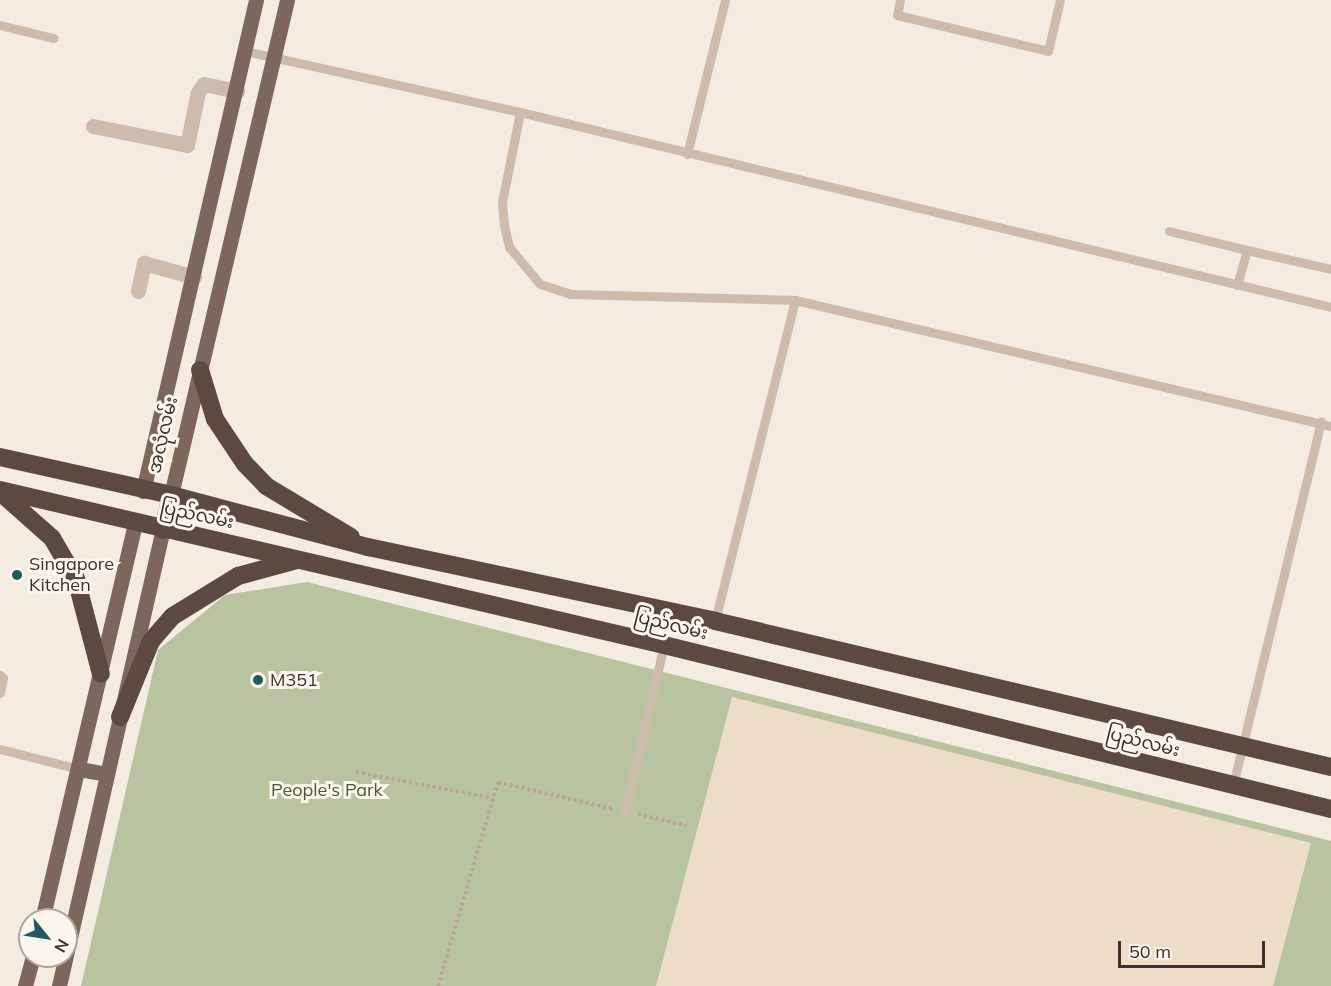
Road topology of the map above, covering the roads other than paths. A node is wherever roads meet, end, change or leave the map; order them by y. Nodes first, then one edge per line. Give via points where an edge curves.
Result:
1 (256, 0) edge
2 (287, 0) edge
3 (725, 0) edge
4 (900, 0) edge
5 (1060, 0) edge
6 (0, 25) edge
7 (53, 38) dead end
8 (245, 51) junction
9 (271, 58) junction
10 (237, 91) junction
11 (520, 112) junction
12 (93, 126) dead end
13 (687, 154) junction
14 (1169, 231) dead end
15 (1247, 250) junction
16 (1331, 269) edge
17 (194, 277) junction
18 (1237, 285) junction
19 (138, 291) dead end
20 (795, 300) junction
21 (1331, 308) edge
22 (200, 369) junction
23 (1321, 421) junction
24 (1331, 426) edge
25 (0, 457) edge
26 (0, 491) edge
27 (143, 491) junction
28 (171, 495) junction
29 (135, 522) junction
30 (163, 530) junction
31 (368, 547) junction
32 (302, 558) junction
33 (715, 621) junction
34 (664, 645) junction
35 (101, 674) junction
36 (0, 675) edge
37 (0, 693) edge
38 (120, 717) junction
39 (1243, 746) junction
40 (0, 749) edge
41 (1331, 767) edge
42 (79, 769) junction
43 (107, 774) junction
44 (1233, 785) junction
45 (1331, 809) edge
46 (625, 811) road end
47 (45, 908) edge
48 (30, 968) edge
49 (26, 986) edge
50 (59, 986) edge

1 - 8 main road, အလုံလမ်း
2 - 9 main road, အလုံလမ်း
3 - 13 lane
4 - 5 lane via 897,15 1048,51
6 - 7 lane
8 - 9 lane
8 - 10 main road, အလုံလမ်း
9 - 11 lane
9 - 22 main road, အလုံလမ်း
10 - 12 street via 204,84 198,92 187,145
10 - 17 main road, အလုံလမ်း
11 - 13 lane
11 - 20 lane via 502,202 504,225 509,247 540,284 570,294
13 - 18 lane
14 - 15 lane
15 - 16 lane
15 - 18 lane
17 - 19 street via 144,263
17 - 27 main road, အလုံလမ်း
18 - 21 lane
20 - 23 lane
20 - 33 lane
22 - 28 main road, အလုံလမ်း
22 - 31 highway via 215,418 245,464 266,486
23 - 24 lane
23 - 39 lane
25 - 27 highway, ပြည်လမ်း
26 - 29 highway, ပြည်လမ်း
26 - 35 highway via 52,538 76,579
27 - 28 highway, ပြည်လမ်း
27 - 29 highway, အလုံလမ်း
28 - 30 highway, အလုံလမ်း
28 - 31 highway, ပြည်လမ်း
29 - 30 highway, ပြည်လမ်း
29 - 35 main road, အလုံလမ်း
30 - 32 highway, ပြည်လမ်း
30 - 38 main road, အလုံလမ်း
31 - 33 highway, ပြည်လမ်း
32 - 34 highway, ပြည်လမ်း
32 - 38 highway via 237,576 173,616 151,641
33 - 39 highway, ပြည်လမ်း
34 - 44 highway, ပြည်လမ်း
34 - 46 lane
35 - 42 main road, အလုံလမ်း
36 - 37 lane
38 - 43 main road, အလုံလမ်း
39 - 41 highway, ပြည်လမ်း
39 - 44 lane
40 - 42 lane
42 - 43 main road
42 - 47 main road, အလုံလမ်း
43 - 50 main road, အလုံလမ်း
44 - 45 highway, ပြည်လမ်း
48 - 49 main road

